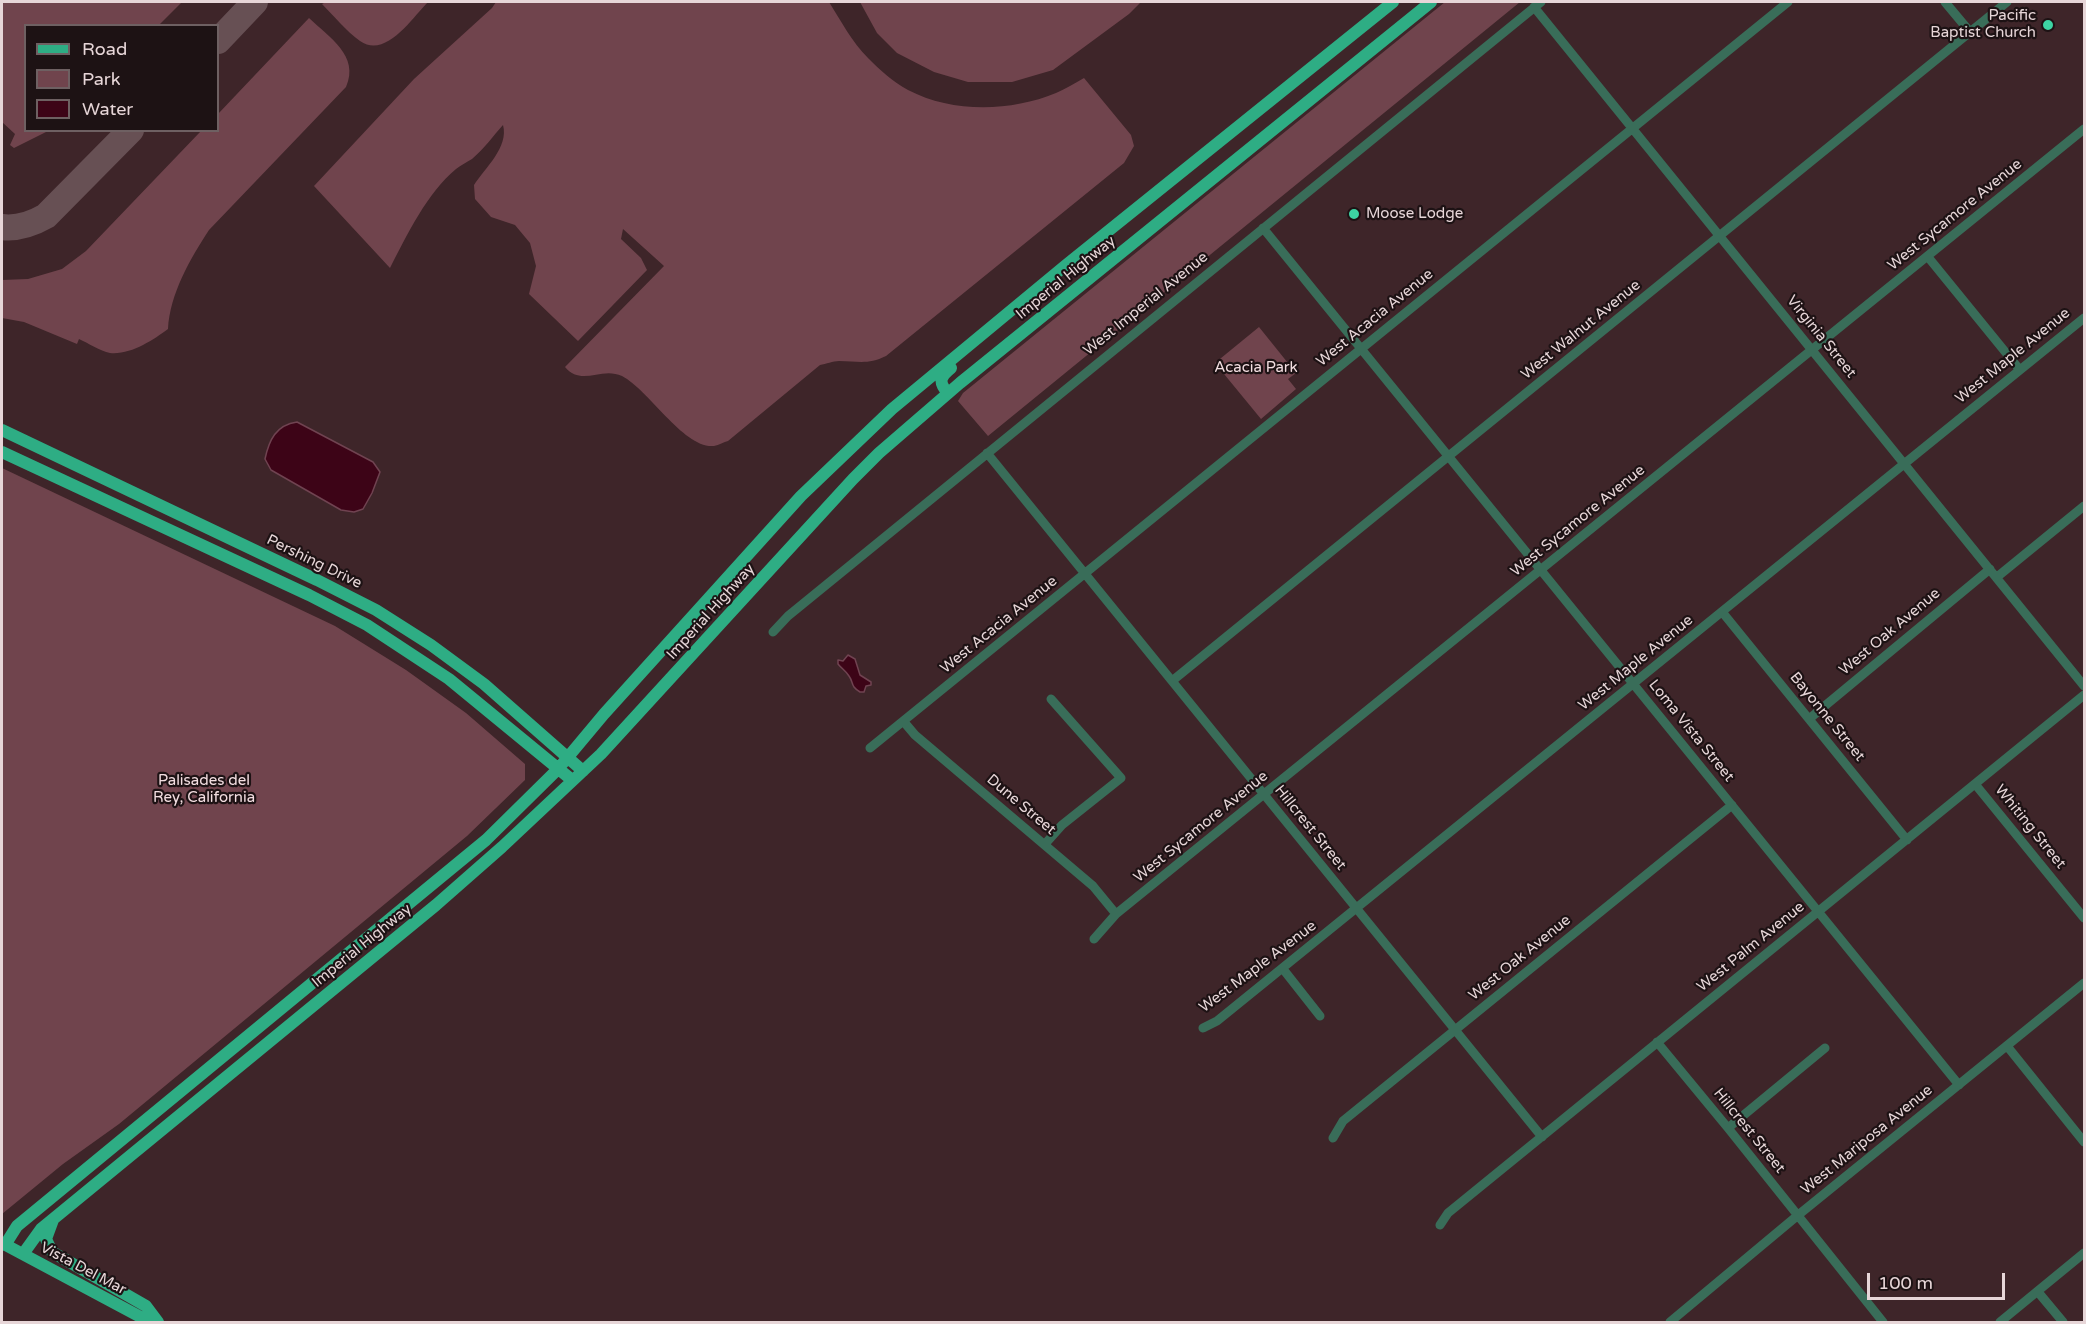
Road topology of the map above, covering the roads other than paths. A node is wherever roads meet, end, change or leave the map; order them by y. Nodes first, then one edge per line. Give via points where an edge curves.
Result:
1 (1393, 2) edge
2 (1431, 2) edge
3 (1788, 2) edge
4 (1945, 2) edge
5 (2007, 2) edge
6 (1538, 4) edge
7 (1970, 32) junction
8 (1632, 128) junction
9 (2085, 129) edge
10 (1263, 228) junction
11 (1719, 236) junction
12 (1928, 257) junction
13 (2085, 318) edge
14 (977, 339) junction
15 (1361, 348) junction
16 (1812, 349) junction
17 (2020, 370) junction
18 (948, 393) junction
19 (2, 430) edge
20 (2, 452) edge
21 (987, 453) junction
22 (1449, 458) junction
23 (1905, 464) junction
24 (2085, 506) edge
25 (1990, 569) junction
26 (1542, 570) junction
27 (1085, 574) junction
28 (1997, 577) junction
29 (1723, 613) junction
30 (773, 633) dead end
31 (1172, 681) junction
32 (1634, 684) junction
33 (2085, 686) edge
34 (2085, 694) edge
35 (1051, 699) dead end
36 (1809, 719) junction
37 (904, 722) junction
38 (870, 748) dead end
39 (568, 757) junction
40 (558, 769) junction
41 (583, 771) junction
42 (572, 780) junction
43 (1975, 784) junction
44 (1264, 795) junction
45 (1732, 805) junction
46 (1907, 840) junction
47 (1045, 844) junction
48 (1357, 909) junction
49 (1818, 912) junction
50 (1116, 914) junction
51 (2085, 918) edge
52 (1094, 939) dead end
53 (1283, 969) junction
54 (2085, 983) edge
55 (1320, 1016) dead end
56 (1203, 1028) dead end
57 (1455, 1030) junction
58 (1658, 1042) junction
59 (2007, 1046) junction
60 (1825, 1048) dead end
61 (1959, 1085) junction
62 (1728, 1128) junction
63 (1542, 1137) junction
64 (1333, 1138) dead end
65 (2085, 1142) edge
66 (1797, 1216) junction
67 (54, 1218) junction
68 (1440, 1225) dead end
69 (3, 1244) edge
70 (2085, 1253) edge
71 (23, 1254) junction
72 (2038, 1292) junction
73 (150, 1323) edge
74 (158, 1323) edge
75 (1670, 1323) edge
76 (1883, 1323) edge
77 (2001, 1323) edge
78 (2063, 1323) edge

1 - 14 main road, Imperial Highway
2 - 18 main road, Imperial Highway
3 - 8 street, West Acacia Avenue
4 - 7 street
5 - 7 street, West Walnut Avenue
6 - 8 street, Virginia Street
6 - 10 street, West Imperial Avenue
7 - 11 street, West Walnut Avenue
8 - 11 street, Virginia Street
8 - 15 street, West Acacia Avenue
9 - 12 street, West Sycamore Avenue
10 - 15 street, Loma Vista Street
10 - 21 street, West Imperial Avenue
11 - 16 street, Virginia Street
11 - 22 street, West Walnut Avenue
12 - 16 street, West Sycamore Avenue
12 - 17 street
13 - 17 street, West Maple Avenue
14 - 18 main road via 975,348 942,376 942,387
14 - 39 main road, Imperial Highway via 885,416 801,496
15 - 22 street, Loma Vista Street
15 - 27 street, West Acacia Avenue
16 - 23 street, Virginia Street
16 - 26 street, West Sycamore Avenue
17 - 23 street, West Maple Avenue
18 - 41 main road, Imperial Highway via 838,494
19 - 39 main road, Pershing Drive via 375,610 459,665
20 - 40 main road via 367,625 449,679
21 - 27 street, Hillcrest Street
21 - 30 street, West Imperial Avenue via 788,616
22 - 26 street, Loma Vista Street
22 - 31 street, West Walnut Avenue
23 - 25 street, Virginia Street
23 - 29 street, West Maple Avenue
24 - 28 street
25 - 28 street, Virginia Street
25 - 36 street, West Oak Avenue
26 - 32 street, Loma Vista Street
26 - 44 street, West Sycamore Avenue
27 - 31 street, Hillcrest Street
27 - 37 street, West Acacia Avenue
28 - 33 street, Virginia Street
29 - 32 street, West Maple Avenue
29 - 36 street, Bayonne Street
31 - 44 street, Hillcrest Street
32 - 45 street, Loma Vista Street
32 - 48 street, West Maple Avenue
34 - 43 street, West Palm Avenue
35 - 47 street via 1121,778 1062,825
36 - 46 street, Bayonne Street
37 - 38 street, West Acacia Avenue
37 - 47 street, Dune Street
39 - 40 main road, Imperial Highway
39 - 41 main road, Pershing Drive
40 - 42 main road
40 - 69 main road, Imperial Highway via 463,861 17,1226
41 - 42 main road, Imperial Highway
42 - 67 main road, Imperial Highway via 436,905
43 - 46 street, West Palm Avenue
43 - 51 street, Whiting Street
44 - 48 street, Hillcrest Street
44 - 50 street, West Sycamore Avenue
45 - 49 street, Loma Vista Street
45 - 57 street, West Oak Avenue
46 - 49 street, West Palm Avenue
47 - 50 street, Dune Street via 1093,886
48 - 53 street, West Maple Avenue
48 - 57 street, Hillcrest Street
49 - 58 street, West Palm Avenue
49 - 61 street, Loma Vista Street
50 - 52 street, West Sycamore Avenue
53 - 55 street
53 - 56 street, West Maple Avenue
54 - 59 street, West Mariposa Avenue
57 - 63 street, Hillcrest Street
57 - 64 street, West Oak Avenue via 1343,1121
58 - 62 street, Hillcrest Street
58 - 63 street, West Palm Avenue
59 - 61 street, West Mariposa Avenue
59 - 65 street
60 - 62 street
61 - 66 street, West Mariposa Avenue
62 - 66 street, Hillcrest Street
63 - 68 street, West Palm Avenue via 1448,1213
66 - 75 street, West Mariposa Avenue
66 - 76 street, Hillcrest Street
67 - 71 main road, Imperial Highway
67 - 74 main road via 46,1239 52,1252 146,1306
69 - 71 main road, Vista Del Mar
70 - 72 street
71 - 73 main road, Vista Del Mar
72 - 77 street
72 - 78 street

